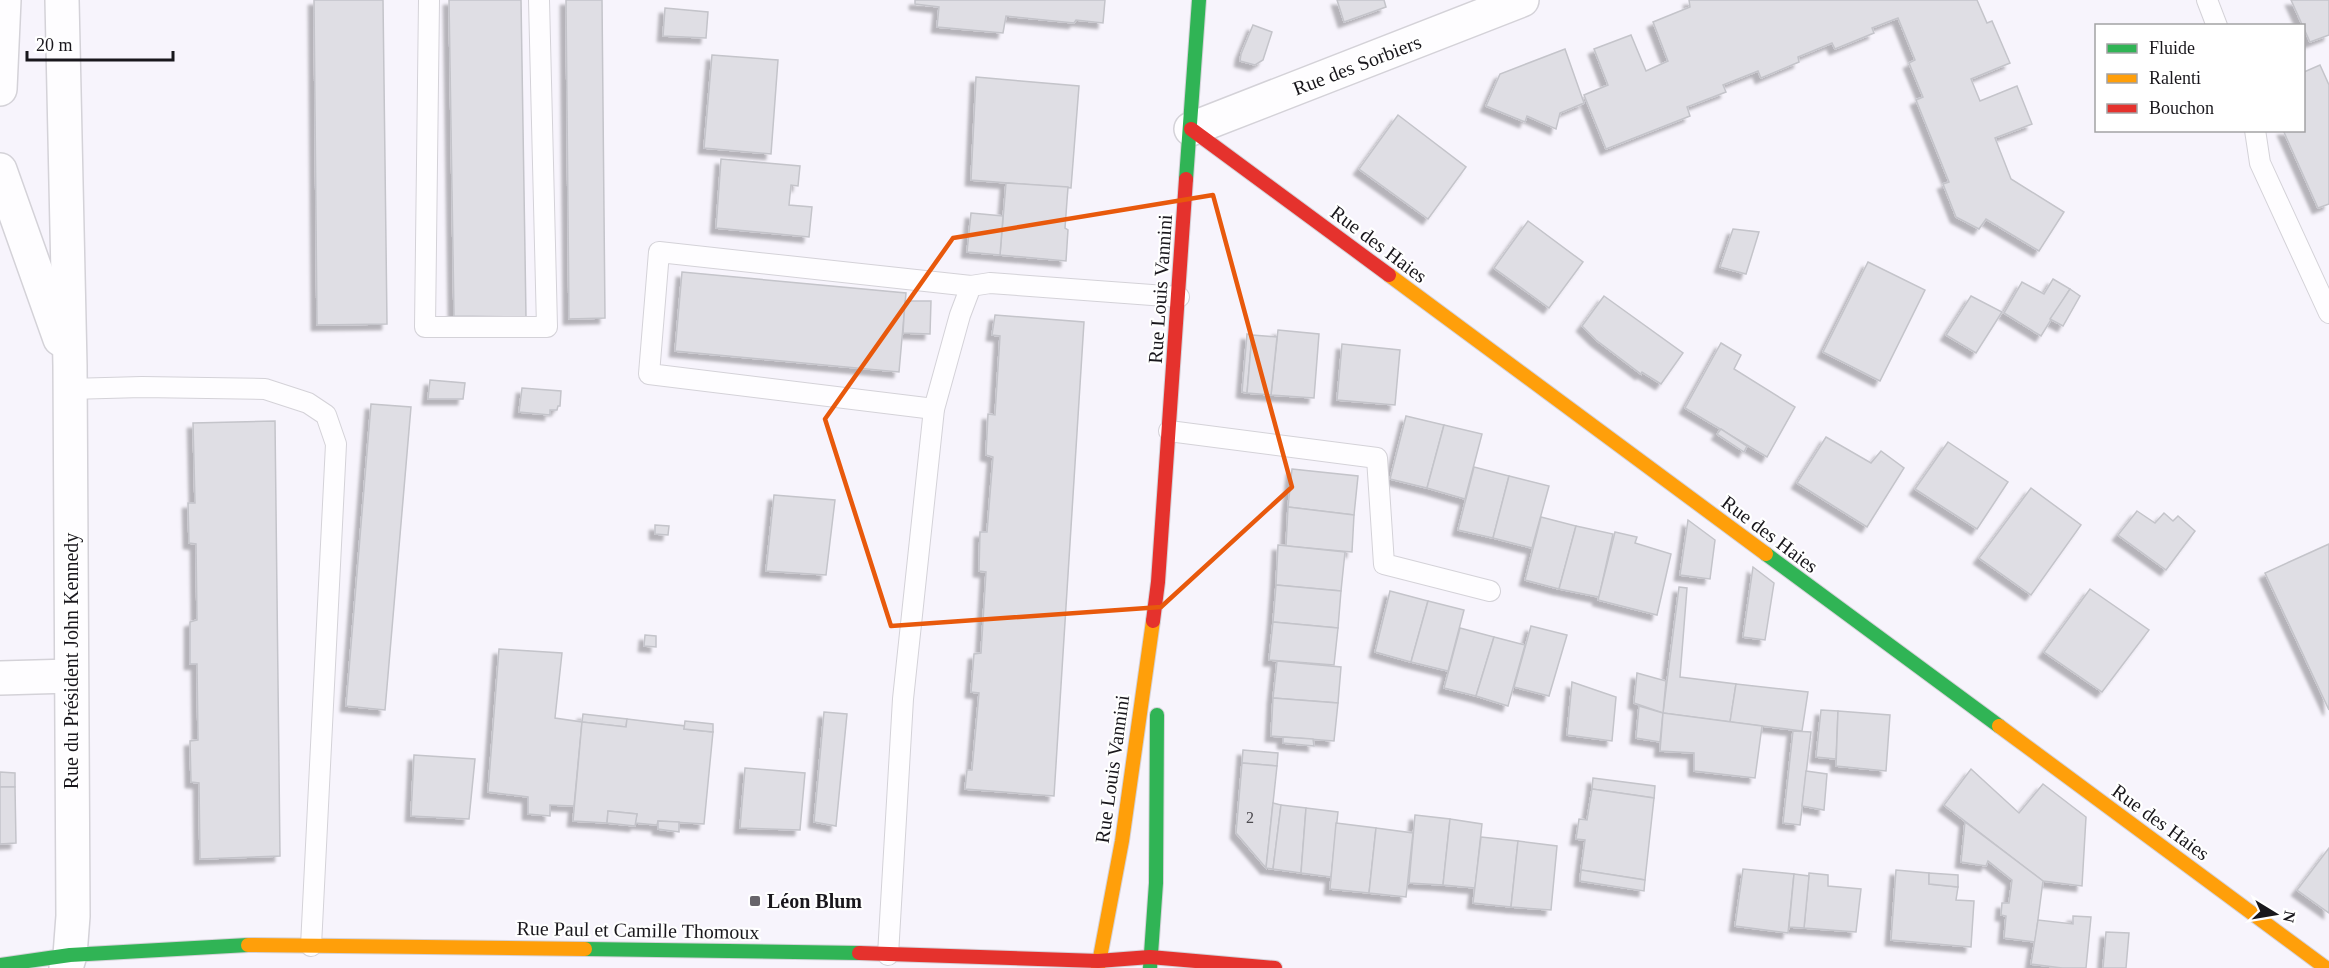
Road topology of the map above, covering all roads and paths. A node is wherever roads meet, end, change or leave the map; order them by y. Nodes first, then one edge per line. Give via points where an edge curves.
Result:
1 (4, 0) edge
2 (62, 0) edge
3 (429, 0) edge
4 (539, 0) edge
5 (1200, 0) edge
6 (1522, 0) edge
7 (2207, 0) edge
8 (2216, 24) edge
9 (0, 89) edge
10 (1191, 129) junction
11 (2254, 132) edge
12 (0, 170) edge
13 (971, 286) junction
14 (1179, 297) junction
15 (2329, 313) edge
16 (70, 377) junction
17 (934, 410) junction
18 (1169, 431) junction
19 (1158, 582) junction
20 (1490, 591) dead end
21 (71, 676) junction
22 (6, 678) edge
23 (311, 946) junction
24 (888, 955) junction
25 (68, 962) edge
26 (1150, 962) edge
27 (0, 965) edge
28 (1098, 965) edge
29 (1275, 968) edge
30 (2326, 968) edge

1 - 9 street
2 - 16 street, Rue du Président John Kennedy
3 - 4 lane via 425,327 548,327
5 - 10 main road, Rue Louis Vannini
6 - 10 street, Rue des Sorbiers
7 - 8 lane
10 - 14 main road, Rue Louis Vannini
10 - 30 main road, Rue des Haies
11 - 15 lane via 2260,163
12 - 16 street, Rue du Président John Kennedy
13 - 14 lane via 990,283
13 - 17 lane
13 - 17 lane via 658,252 649,374
14 - 18 main road, Rue Louis Vannini
16 - 21 street, Rue du Président John Kennedy
16 - 23 lane via 142,387 265,389 308,403 326,415 336,444
17 - 24 lane via 903,699
18 - 19 main road, Rue Louis Vannini
18 - 20 lane via 1377,458 1384,564
19 - 26 main road, Rue Louis Vannini via 1156,884
19 - 28 main road, Rue Louis Vannini via 1122,841
21 - 22 street
21 - 25 street, Rue du Président John Kennedy via 73,916
23 - 24 main road, Rue Paul et Camille Thomoux
23 - 25 main road, Rue Paul et Camille Thomoux via 187,947
24 - 28 main road, Rue Paul et Camille Thomoux
25 - 27 main road, Rue Paul et Camille Thomoux
26 - 28 main road, Rue Paul et Camille Thomoux
26 - 29 main road, Rue Paul et Camille Thomoux

